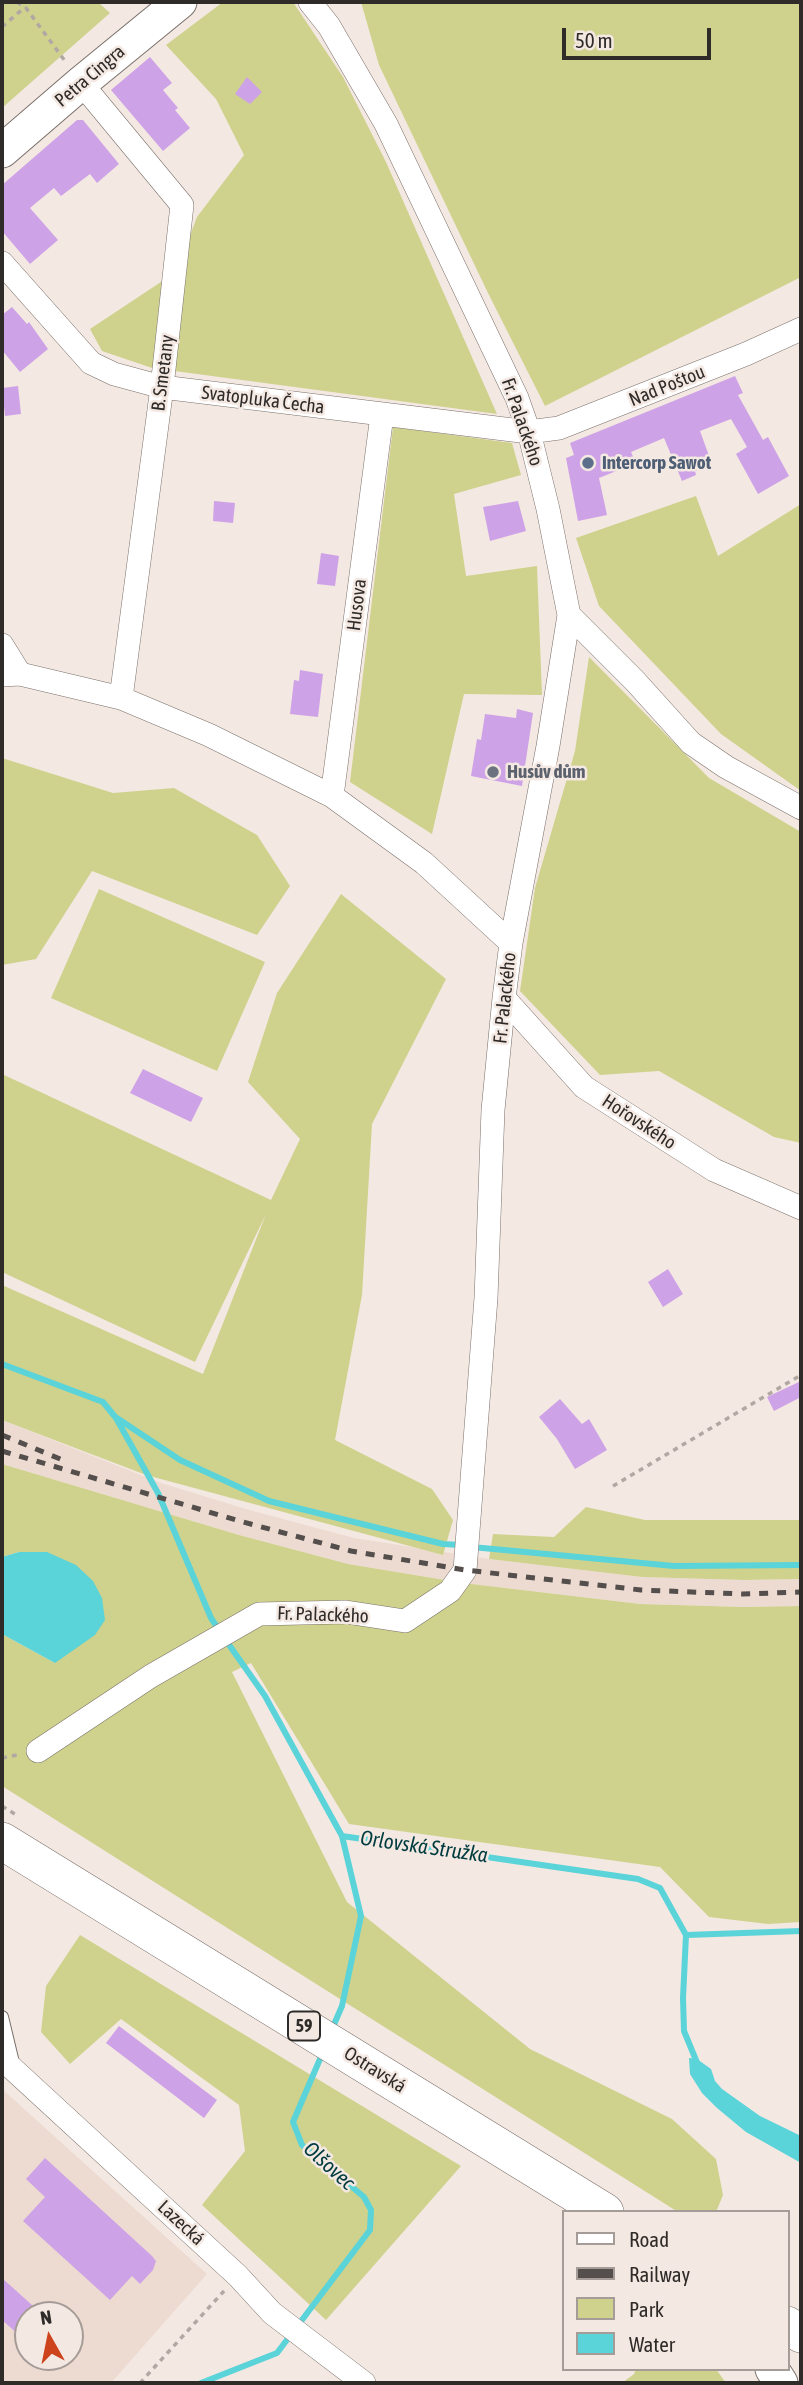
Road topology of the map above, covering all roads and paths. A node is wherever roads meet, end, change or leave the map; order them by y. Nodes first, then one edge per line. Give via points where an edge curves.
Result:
1 (17, 2) edge
2 (180, 2) edge
3 (310, 2) edge
4 (26, 8) junction
5 (2, 27) edge
6 (81, 83) junction
7 (2, 151) edge
8 (2, 263) edge
9 (801, 329) edge
10 (162, 387) junction
11 (382, 415) junction
12 (529, 432) junction
13 (569, 615) junction
14 (2, 645) edge
15 (11, 674) edge
16 (121, 698) junction
17 (332, 796) junction
18 (801, 808) edge
19 (511, 943) junction
20 (504, 998) junction
21 (801, 1208) edge
22 (801, 1375) edge
23 (613, 1486) dead end
24 (38, 1751) dead end
25 (2, 1842) edge
26 (2, 2017) edge
27 (8, 2065) edge
28 (602, 2210) edge
29 (238, 2276) junction
30 (141, 2383) edge
31 (364, 2383) edge

1 - 4 path
2 - 6 street, Petra Cingra
3 - 12 street, Fr. Palackého via 386,124 503,366
4 - 5 path
4 - 6 path
6 - 7 street, Petra Cingra
6 - 10 street, B. Smetany via 182,205
8 - 10 street, Svatopluka Čecha via 91,363
9 - 12 street, Nad Poštou via 559,428
10 - 11 street, Svatopluka Čecha
10 - 16 street, B. Smetany
11 - 12 street, Svatopluka Čecha
11 - 17 street, Husova
12 - 13 street, Fr. Palackého
13 - 18 street via 691,743
13 - 19 street, Fr. Palackého
14 - 15 street
15 - 16 street
16 - 17 street via 209,735
17 - 19 street via 424,863
19 - 20 street, Fr. Palackého
20 - 21 street, Hořovského via 584,1087 714,1170
20 - 24 street, Fr. Palackého via 465,1570 450,1591 405,1620 346,1612 259,1614 151,1676
22 - 23 path
25 - 28 main road, Ostravská / 59
26 - 27 lane
27 - 29 street, Lazecká
29 - 30 path
29 - 31 street, Lazecká via 272,2313

